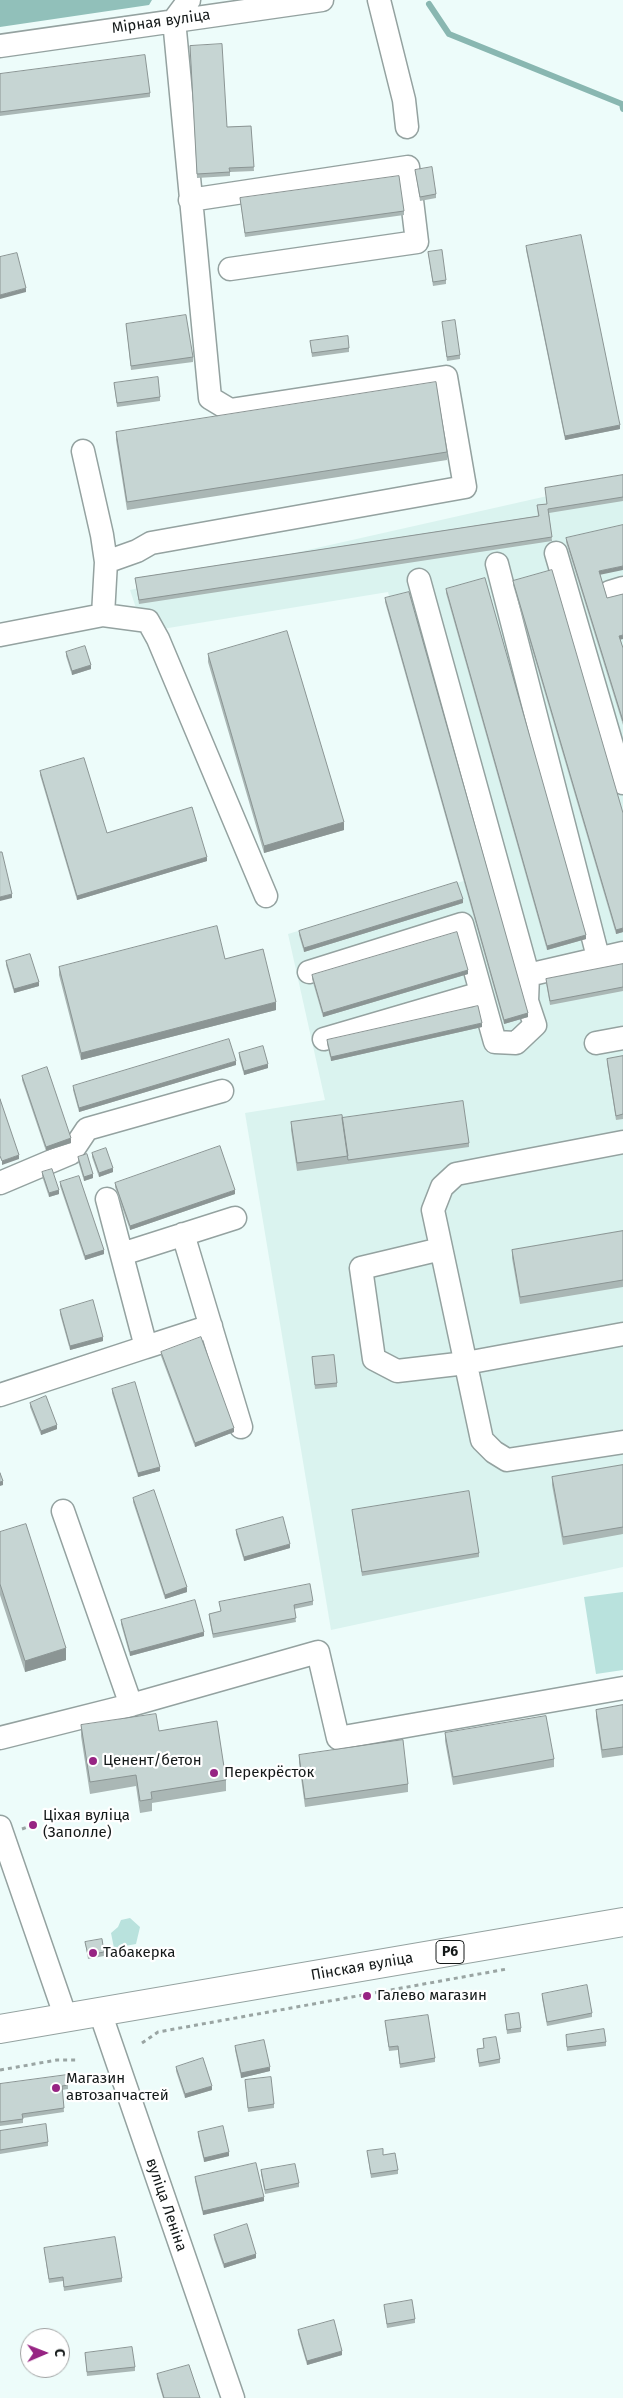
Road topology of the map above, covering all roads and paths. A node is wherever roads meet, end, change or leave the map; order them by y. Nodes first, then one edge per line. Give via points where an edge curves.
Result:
1 (189, 0) edge
2 (322, 0) edge
3 (379, 0) edge
4 (174, 20) junction
5 (0, 46) edge
6 (407, 127) dead end
7 (190, 200) junction
8 (230, 269) dead end
9 (83, 451) dead end
10 (556, 553) dead end
11 (106, 562) junction
12 (497, 564) dead end
13 (419, 580) dead end
14 (102, 615) junction
15 (0, 635) edge
16 (623, 783) edge
17 (266, 896) dead end
18 (623, 953) edge
19 (598, 957) junction
20 (308, 972) dead end
21 (528, 975) junction
22 (481, 993) junction
23 (623, 1038) edge
24 (324, 1039) dead end
25 (596, 1043) dead end
26 (222, 1091) dead end
27 (623, 1142) edge
28 (0, 1183) edge
29 (107, 1199) dead end
30 (235, 1218) dead end
31 (183, 1234) junction
32 (441, 1249) junction
33 (122, 1254) junction
34 (211, 1326) junction
35 (623, 1334) edge
36 (146, 1347) junction
37 (466, 1364) junction
38 (0, 1395) edge
39 (242, 1427) dead end
40 (623, 1442) edge
41 (63, 1511) dead end
42 (623, 1688) edge
43 (131, 1705) junction
44 (0, 1738) edge
45 (0, 1827) edge
46 (623, 1922) edge
47 (509, 1969) dead end
48 (100, 2012) junction
49 (66, 2018) junction
50 (0, 2029) edge
51 (142, 2043) dead end
52 (78, 2060) dead end
53 (0, 2070) edge
54 (233, 2398) edge

1 - 4 street
2 - 4 street, Мірная вуліца
3 - 6 street via 404,100
4 - 5 street, Мірная вуліца
4 - 7 street
7 - 8 street via 408,167 417,242
7 - 11 street via 210,398 230,410 446,378 465,486 151,543
9 - 11 street
10 - 16 street
11 - 14 street
12 - 19 street
13 - 21 street
14 - 15 street
14 - 17 street via 148,621 158,638
18 - 19 street
19 - 21 street
20 - 22 street via 462,924
21 - 22 street via 527,1002 535,1025 516,1043 495,1042
22 - 24 street
23 - 25 street
26 - 28 street via 87,1129 71,1153
27 - 32 street via 456,1174 442,1187 433,1210
29 - 33 street
30 - 31 street
31 - 33 street
31 - 34 street
32 - 37 street
32 - 37 street via 361,1268 374,1359 397,1371
33 - 36 street
34 - 36 street
34 - 39 street
35 - 37 street
36 - 38 street
37 - 40 street via 482,1440 507,1460
41 - 43 street
42 - 43 street via 338,1738 318,1652
43 - 44 street
45 - 49 street
46 - 48 main road, Пінская вуліца / Р6
47 - 51 path via 158,2032
48 - 49 main road, Р6
48 - 54 street, вуліца Леніна
49 - 50 main road, Р6
52 - 53 path via 57,2060

